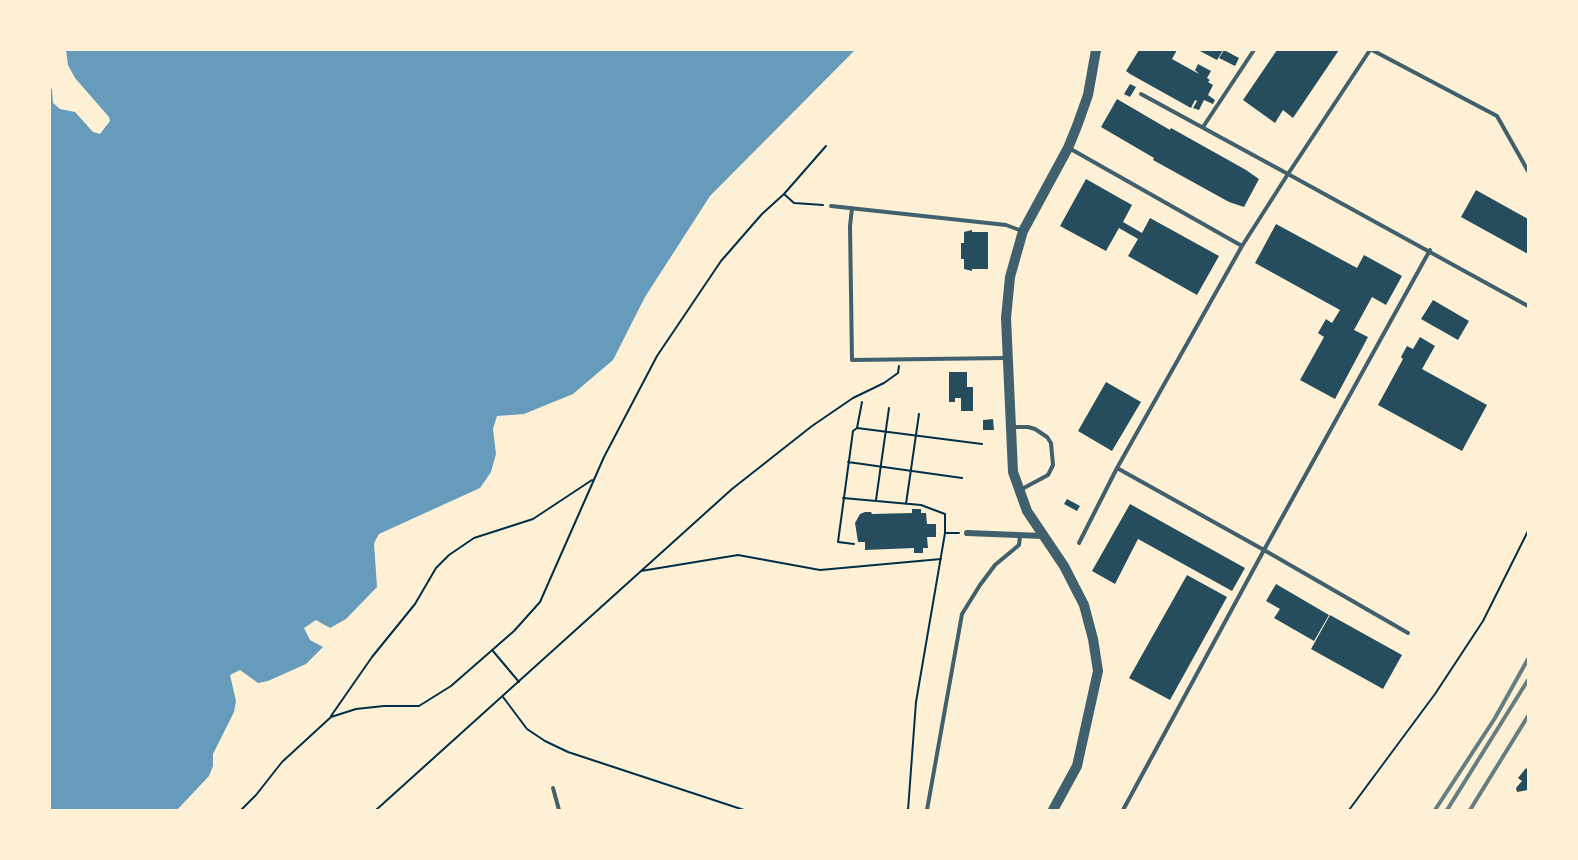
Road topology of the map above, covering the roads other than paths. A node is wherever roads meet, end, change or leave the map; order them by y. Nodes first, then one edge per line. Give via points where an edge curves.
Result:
1 (1095, 50) edge
2 (1254, 50) edge
3 (1371, 50) edge
4 (1141, 94) dead end
5 (1203, 127) junction
6 (1068, 148) junction
7 (1528, 171) edge
8 (1288, 174) junction
9 (831, 206) road end
10 (852, 208) junction
11 (1023, 231) junction
12 (1242, 246) junction
13 (1430, 250) junction
14 (1528, 306) edge
15 (1007, 358) junction
16 (1010, 428) junction
17 (1117, 468) junction
18 (1019, 490) junction
19 (967, 533) road end
20 (1020, 536) junction
21 (1043, 536) junction
22 (1079, 543) dead end
23 (1264, 550) junction
24 (1408, 633) dead end
25 (553, 788) dead end
26 (559, 810) edge
27 (927, 810) edge
28 (1053, 810) edge
29 (1123, 810) edge

1 - 6 street via 1088,95
2 - 5 lane
3 - 7 lane via 1497,116
3 - 8 lane
4 - 5 lane
5 - 8 lane
6 - 11 street
6 - 12 lane
8 - 12 lane
8 - 13 lane
9 - 10 lane
10 - 11 lane via 1006,225
10 - 15 lane via 852,360
11 - 15 street via 1010,277
12 - 17 lane
13 - 14 lane
13 - 23 lane
15 - 16 street
16 - 18 street via 1013,472
16 - 18 lane via 1035,429 1047,437 1052,449 1053,465 1048,475
17 - 22 lane
17 - 23 lane
18 - 21 street
19 - 20 street
20 - 21 street
20 - 27 lane via 1019,544 995,565 962,614
21 - 28 street via 1084,604 1098,671 1077,766
23 - 24 lane
23 - 29 lane
25 - 26 lane

